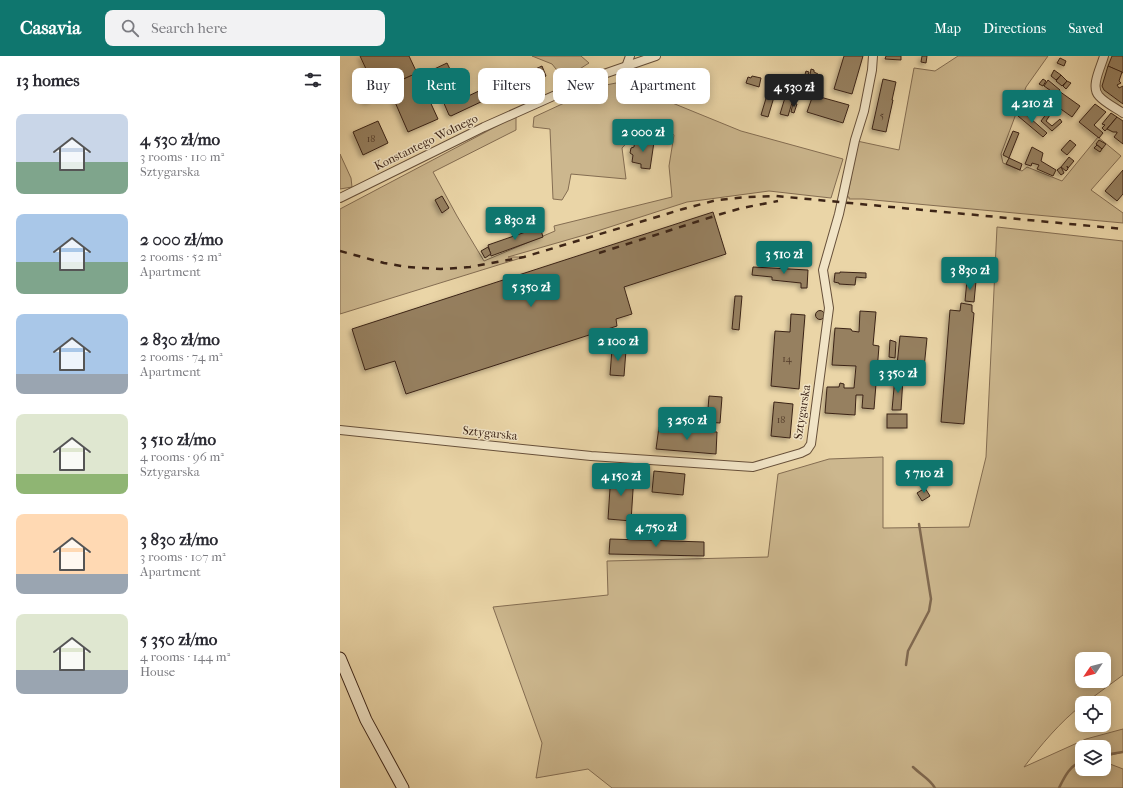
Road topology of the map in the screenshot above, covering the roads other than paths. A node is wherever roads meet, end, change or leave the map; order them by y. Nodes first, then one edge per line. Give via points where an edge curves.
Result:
1 (630, 56) edge
2 (656, 56) edge
3 (873, 56) edge
4 (1104, 56) edge
5 (626, 67) junction
6 (1123, 113) edge
7 (340, 198) edge
8 (340, 430) edge
9 (340, 658) edge
10 (404, 788) edge

1 - 5 street
2 - 5 street, Konstantego Wolnego
3 - 8 street, Sztygarska via 864,111 823,270 829,308 811,438 807,450 753,467 591,456
4 - 6 street via 1095,86 1096,92 1099,97
5 - 7 street, Konstantego Wolnego via 598,76 484,127
9 - 10 street via 366,720

